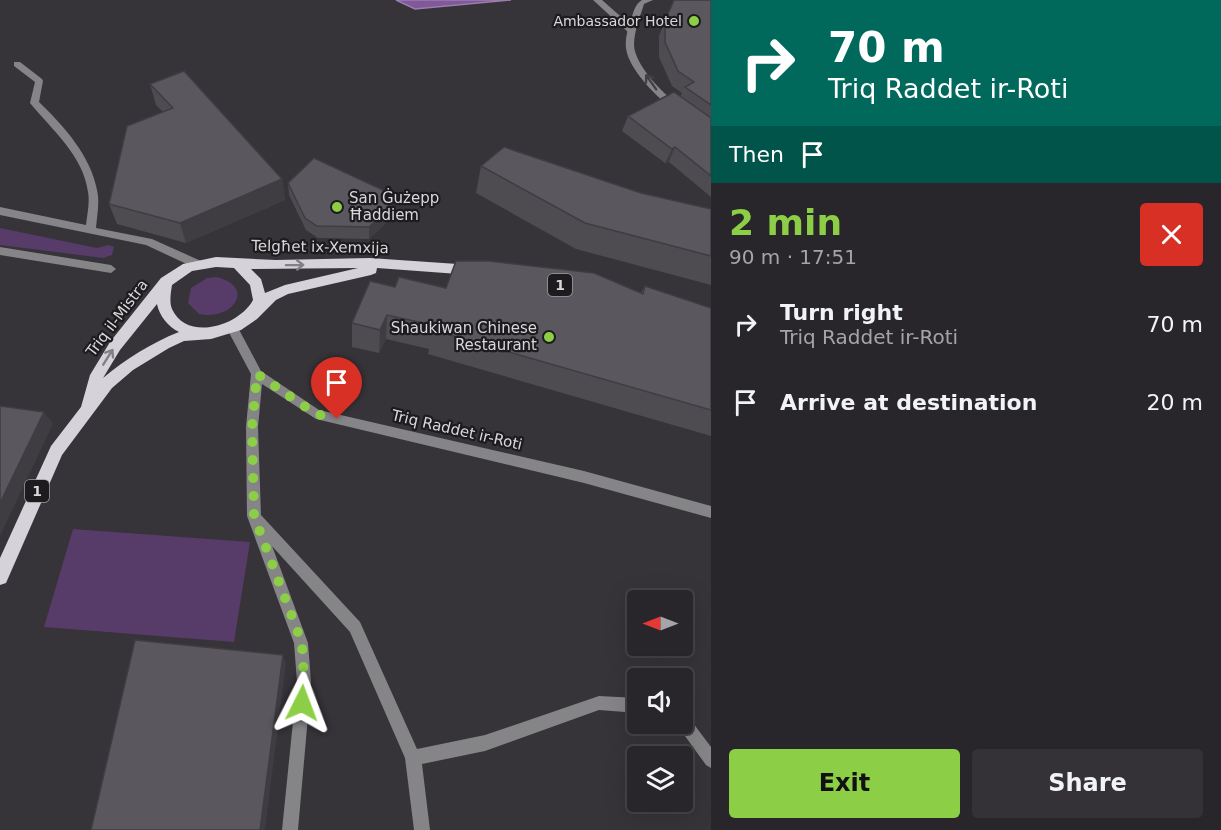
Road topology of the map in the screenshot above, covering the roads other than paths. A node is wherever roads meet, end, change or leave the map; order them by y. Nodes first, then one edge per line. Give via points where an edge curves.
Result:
1 (597, 0) edge
2 (649, 0) edge
3 (632, 31) junction
4 (17, 64) dead end
5 (686, 115) edge
6 (0, 211) edge
7 (91, 230) junction
8 (0, 251) edge
9 (237, 263) junction
10 (197, 264) junction
11 (404, 265) junction
12 (111, 269) dead end
13 (486, 272) edge
14 (166, 282) junction
15 (253, 315) junction
16 (232, 327) junction
17 (211, 333) junction
18 (257, 374) junction
19 (87, 411) junction
20 (711, 512) edge
21 (254, 516) junction
22 (0, 577) edge
23 (627, 705) edge
24 (692, 734) edge
25 (413, 758) junction
26 (711, 760) edge
27 (290, 830) edge
28 (422, 830) edge

1 - 3 street
2 - 3 street via 641,3
5 -> 3 street via 662,97 631,53
4 - 7 street via 39,81 34,103 50,116 87,171 93,193
6 - 7 street
7 - 10 street via 148,242
8 - 12 street
9 - 10 main road, 1
9 -> 11 main road, Telgħet ix-Xemxija / 1
9 - 15 main road via 258,282 261,293
10 - 14 main road, 1
11 - 13 main road, Telgħet ix-Xemxija / 1
11 - 15 main road, Telgħet ix-Xemxija / 1 via 285,290 271,296
14 - 17 main road, 1 via 165,310 171,320 181,328
19 -> 14 main road, Triq il-Mistra / 1 via 97,375
15 - 16 main road, 1
16 - 17 main road, 1
16 - 18 street, Triq Raddet ir-Roti
17 - 19 main road, Triq il-Mistra / 1 via 182,336 144,355 107,384
18 - 20 street, Triq Raddet ir-Roti via 316,414 584,477
18 - 21 street via 252,427
19 - 22 main road, Triq il-Mistra / 1 via 56,451
21 - 25 street via 355,627
21 - 27 street via 302,643 304,682
23 - 25 street via 599,703 485,743
24 - 26 street
25 - 28 street

